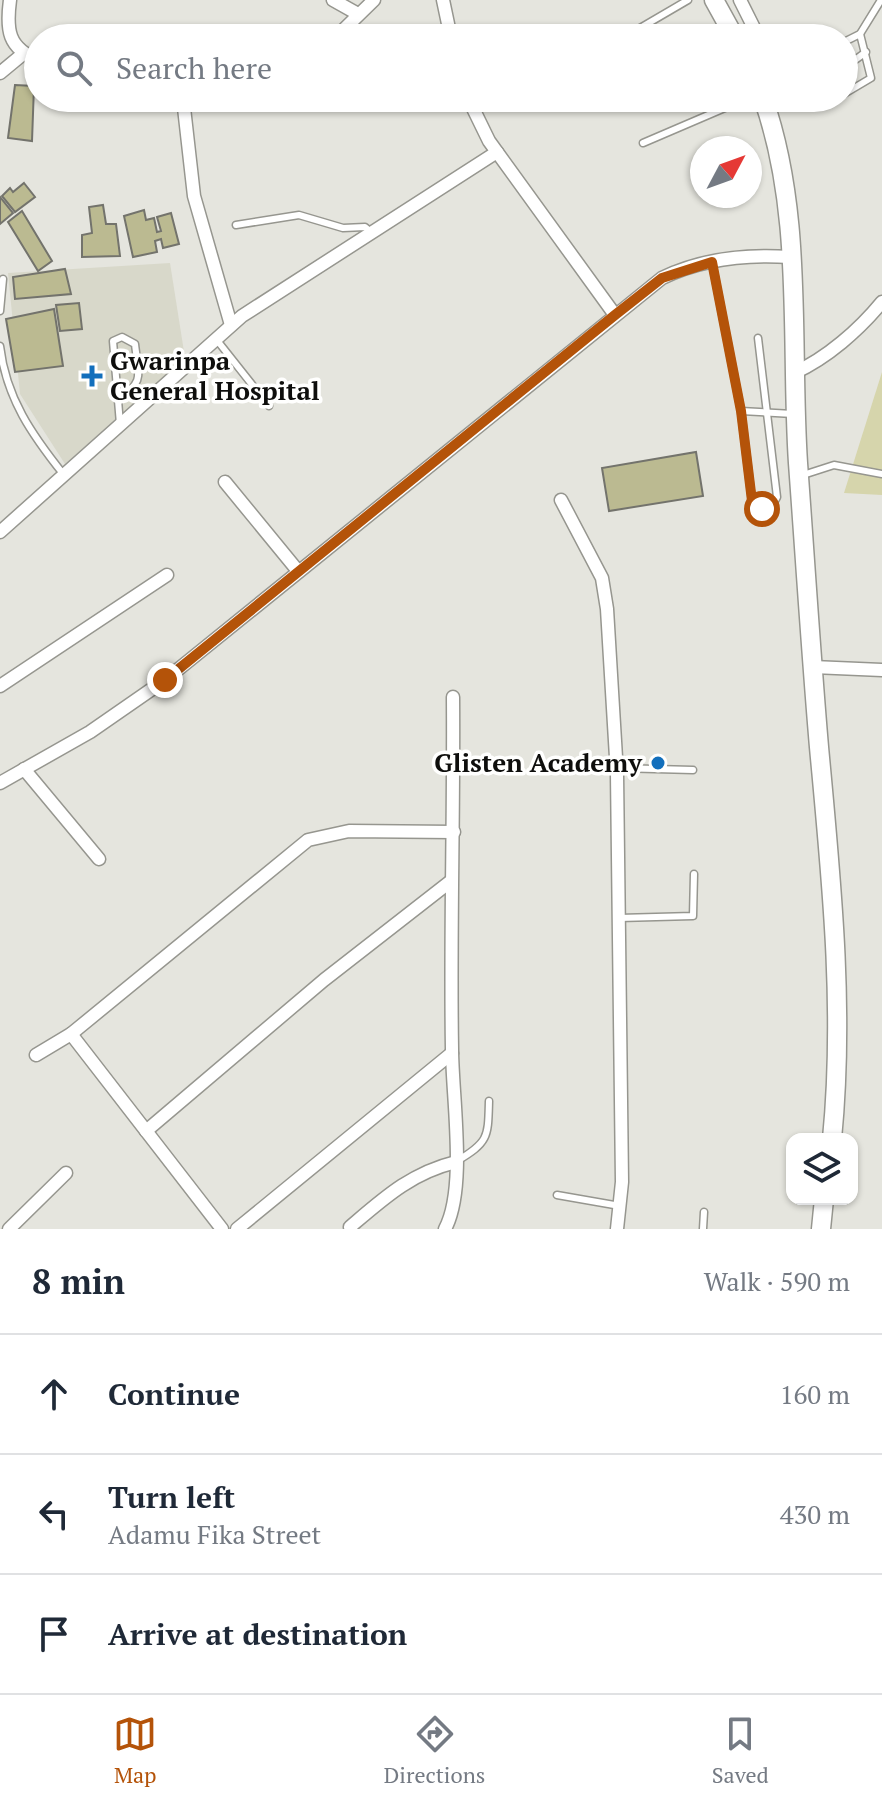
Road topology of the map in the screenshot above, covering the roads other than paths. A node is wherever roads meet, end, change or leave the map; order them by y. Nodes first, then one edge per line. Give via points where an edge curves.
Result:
1 (10, 0) edge
2 (333, 0) edge
3 (374, 0) edge
4 (443, 0) edge
5 (688, 0) edge
6 (714, 0) edge
7 (740, 0) edge
8 (881, 0) edge
9 (358, 14) junction
10 (348, 24) edge
11 (448, 24) edge
12 (647, 24) edge
13 (727, 24) edge
14 (752, 24) edge
15 (860, 34) joint
16 (866, 52) junction
17 (23, 54) joint
18 (858, 58) edge
19 (0, 73) edge
20 (871, 78) junction
21 (882, 78) edge
22 (858, 86) edge
23 (183, 112) edge
24 (476, 112) edge
25 (715, 112) edge
26 (767, 112) edge
27 (643, 143) dead end
28 (497, 152) junction
29 (236, 225) dead end
30 (372, 232) junction
31 (790, 257) junction
32 (712, 262) junction
33 (3, 279) dead end
34 (882, 302) edge
35 (0, 311) edge
36 (615, 315) junction
37 (231, 325) junction
38 (758, 338) dead end
39 (216, 339) junction
40 (0, 346) edge
41 (794, 373) junction
42 (118, 398) junction
43 (269, 406) dead end
44 (741, 411) junction
45 (767, 412) junction
46 (795, 414) junction
47 (120, 424) junction
48 (882, 474) edge
49 (64, 475) junction
50 (799, 476) junction
51 (225, 482) dead end
52 (561, 500) dead end
53 (0, 532) edge
54 (298, 571) junction
55 (167, 575) dead end
56 (813, 667) junction
57 (882, 670) edge
58 (0, 686) edge
59 (453, 697) dead end
60 (617, 768) junction
61 (24, 769) junction
62 (693, 770) dead end
63 (0, 783) edge
64 (454, 832) junction
65 (99, 859) dead end
66 (694, 874) dead end
67 (451, 881) junction
68 (619, 918) junction
69 (71, 1034) junction
70 (452, 1053) junction
71 (36, 1055) dead end
72 (489, 1101) dead end
73 (146, 1131) junction
74 (833, 1133) edge
75 (456, 1162) junction
76 (66, 1173) dead end
77 (557, 1195) dead end
78 (823, 1205) edge
79 (620, 1206) junction
80 (704, 1212) dead end
81 (350, 1227) edge
82 (9, 1229) edge
83 (222, 1229) edge
84 (237, 1229) edge
85 (445, 1229) edge
86 (617, 1229) edge
87 (703, 1229) edge
88 (821, 1229) edge

1 - 17 street via 7,27
2 - 9 street
3 - 9 street
4 - 11 street
5 - 12 lane
6 - 13 street
7 - 14 street
8 - 15 lane
9 - 10 street
15 - 16 lane
16 - 18 lane
16 - 20 lane
17 - 19 street
20 - 21 lane
20 - 22 lane
23 - 37 street via 194,196
24 - 28 street
25 - 27 lane
26 - 31 street via 781,165
28 - 30 street
28 - 36 street
29 - 30 lane via 299,215
30 - 37 street
31 - 32 street via 746,254
31 - 41 street
32 - 36 street via 662,278
32 - 44 lane
33 - 35 lane
34 - 41 street via 813,365
36 - 54 street
37 - 39 street
38 - 45 lane
39 - 43 lane
39 - 47 street
40 - 49 lane via 12,397 30,432
41 - 46 street
42 - 42 lane via 113,341 122,337 135,344 139,381
42 - 47 lane
44 - 45 lane
44 - 45 lane via 752,501 762,509 771,508 777,497
45 - 46 lane
46 - 50 street
47 - 49 street
48 - 50 lane via 834,465
49 - 53 street
50 - 56 street
51 - 54 street
52 - 60 street via 602,578
54 - 61 street via 153,688
55 - 58 street
56 - 57 street
56 - 74 street via 835,950 839,1067
59 - 64 street
60 - 62 lane
60 - 68 street
61 - 63 street
61 - 65 street
64 - 67 street
64 - 69 street via 349,831 308,840
66 - 68 lane via 693,916
67 - 70 street
67 - 73 street
68 - 79 street
69 - 71 street
69 - 73 street
70 - 75 street
70 - 84 street
72 - 75 lane via 488,1136
73 - 83 street
75 - 81 street via 402,1182
75 - 85 street via 452,1217
76 - 82 street
77 - 79 lane
78 - 88 street
79 - 86 street
80 - 87 lane

